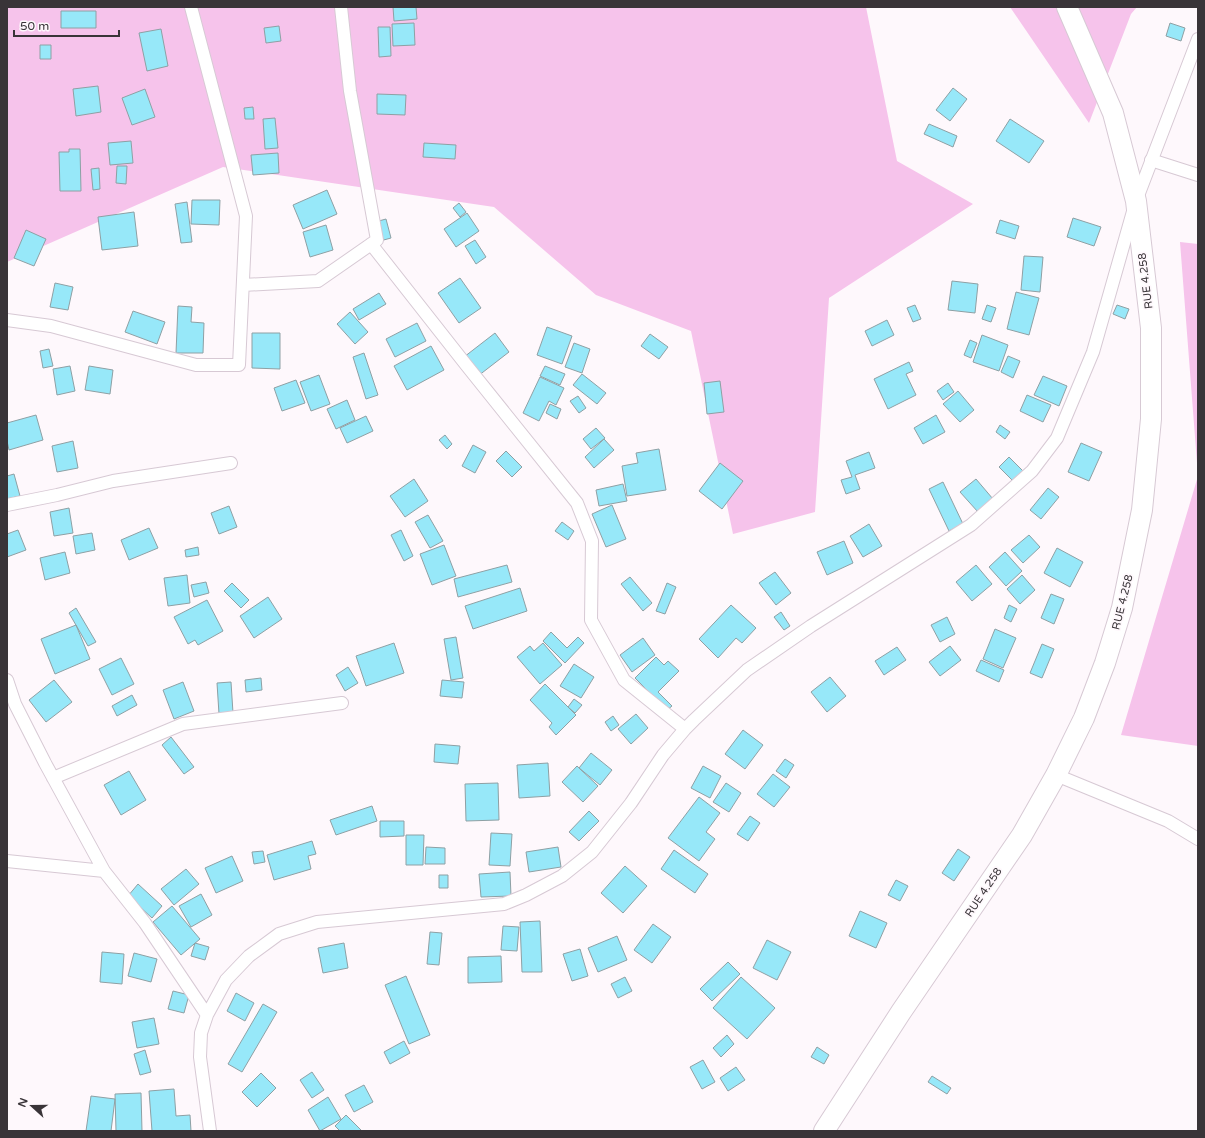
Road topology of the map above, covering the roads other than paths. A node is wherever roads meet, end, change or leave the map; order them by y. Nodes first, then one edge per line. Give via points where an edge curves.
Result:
1 (190, 7) edge
2 (341, 7) edge
3 (1067, 7) edge
4 (1198, 39) edge
5 (1151, 160) junction
6 (1198, 175) edge
7 (1136, 201) junction
8 (371, 244) junction
9 (243, 285) junction
10 (7, 320) edge
11 (232, 463) dead end
12 (7, 505) edge
13 (7, 680) edge
14 (342, 703) dead end
15 (685, 730) junction
16 (1056, 775) junction
17 (53, 778) junction
18 (1198, 839) edge
19 (7, 861) edge
20 (104, 871) junction
21 (207, 1015) junction
22 (210, 1131) edge
23 (824, 1131) edge

1 - 9 street via 246,216
2 - 8 street via 350,91 377,240
3 - 7 highway, RUE 4.258 via 1113,113
4 - 5 street
5 - 6 street
5 - 7 street
7 - 15 street via 1093,352 1057,438 1032,471 972,525 811,626 747,670
7 - 16 highway, RUE 4.258 via 1151,328 1151,419 1142,510 1122,608 1105,663 1084,718
8 - 9 street via 318,281
8 - 15 street via 577,502 592,541 591,620 624,680
9 - 10 street via 239,365 196,365 52,326
11 - 12 street via 114,481
13 - 17 street via 15,704
14 - 17 street via 183,724
15 - 21 street via 663,755 631,804 592,852 562,876 504,904 317,922 279,934 249,956 226,980
16 - 18 street via 1168,820
16 - 23 highway, RUE 4.258 via 1022,835 901,1012
17 - 20 street
19 - 20 street
20 - 21 street via 145,924
21 - 22 street via 201,1033 200,1057

